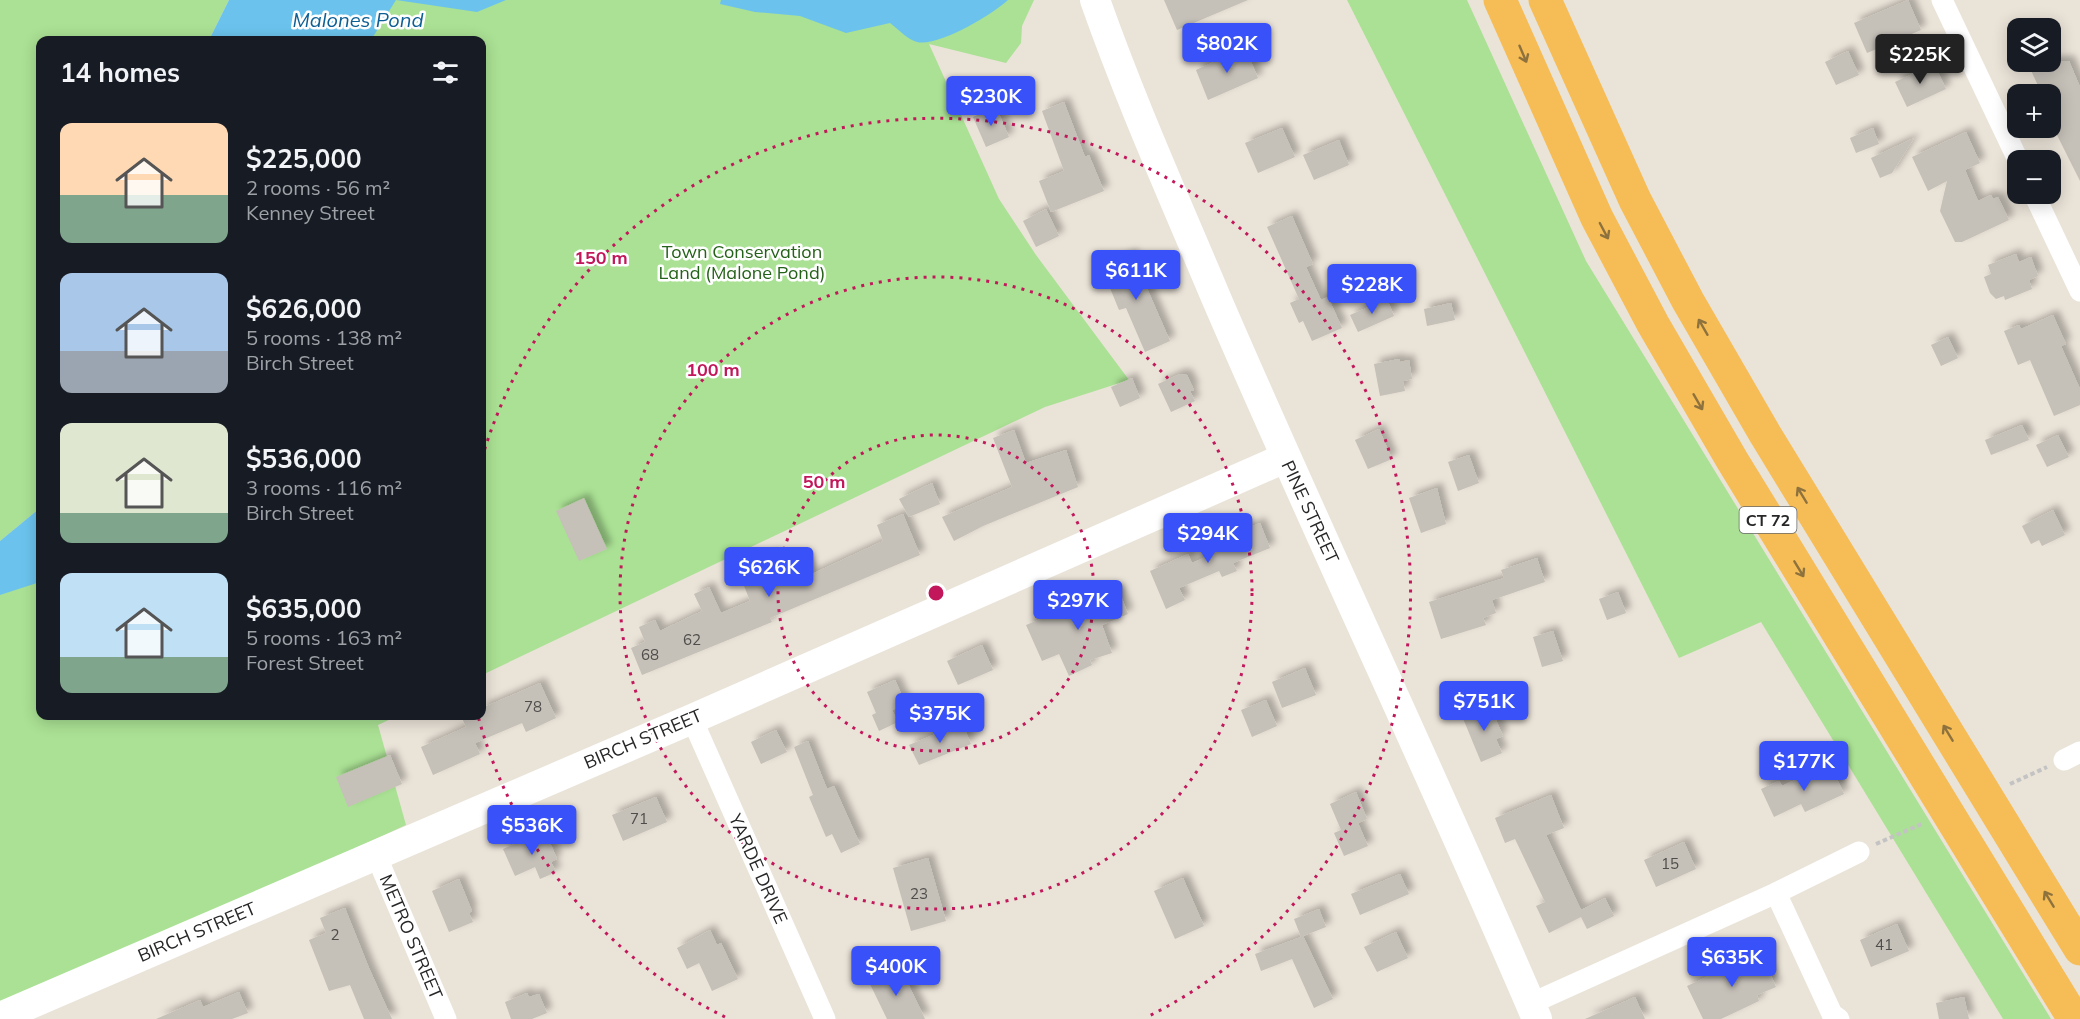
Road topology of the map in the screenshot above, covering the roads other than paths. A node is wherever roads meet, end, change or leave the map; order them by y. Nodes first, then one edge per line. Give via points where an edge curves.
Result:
1 (1095, 0) edge
2 (1500, 0) edge
3 (1545, 0) edge
4 (1942, 0) edge
5 (2013, 150) edge
6 (2039, 204) edge
7 (2080, 291) edge
8 (1285, 458) junction
9 (692, 718) junction
10 (1859, 852) dead end
11 (376, 855) junction
12 (1776, 893) junction
13 (2080, 949) edge
14 (1533, 1011) edge
15 (0, 1017) edge
16 (446, 1019) edge
17 (825, 1019) edge
18 (1839, 1019) edge
19 (2074, 1019) edge

1 - 8 main road, PINE STREET via 1149,141
2 -> 19 highway, CT 72 via 1597,218 1653,324
13 -> 3 highway, CT 72 via 1688,301 1630,189
4 - 5 street
6 - 7 street
8 - 9 main road, BIRCH STREET
8 - 14 main road, PINE STREET
9 - 11 main road, BIRCH STREET
9 - 17 street, YARDE DRIVE
10 - 12 street
11 - 15 main road, BIRCH STREET
11 - 16 street, METRO STREET
12 - 14 street
12 - 18 street via 1832,1014

